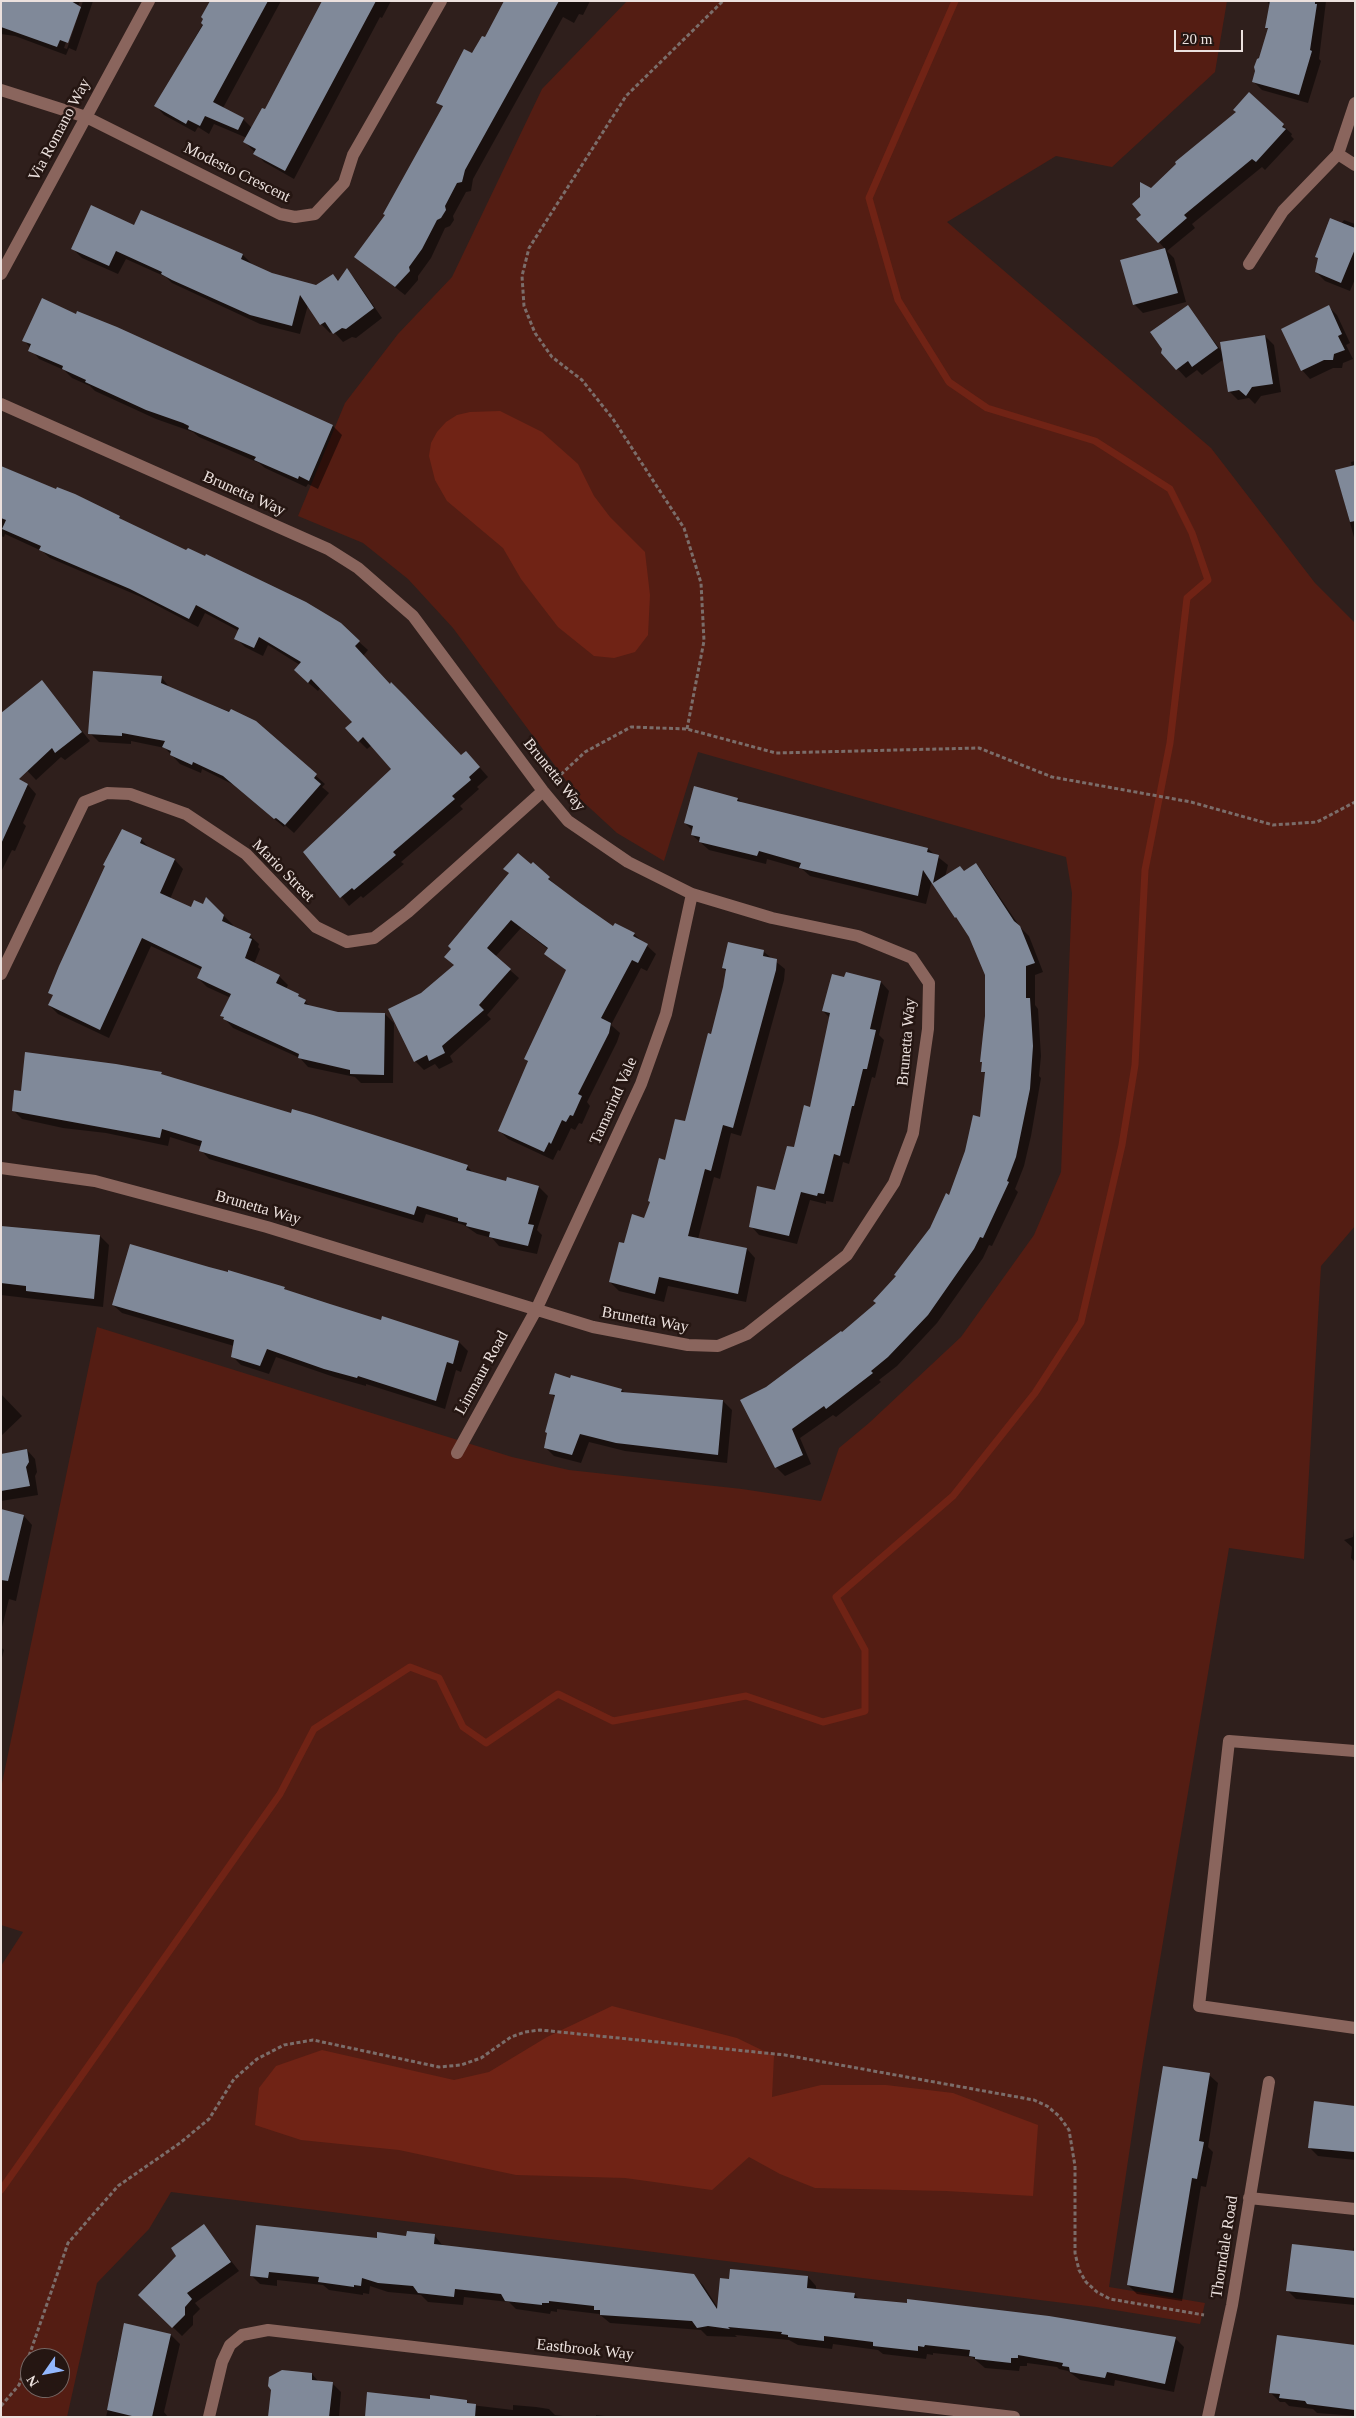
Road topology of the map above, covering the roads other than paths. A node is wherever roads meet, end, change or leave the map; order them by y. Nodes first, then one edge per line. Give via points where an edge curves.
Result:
1 (149, 1) edge
2 (440, 1) edge
3 (1, 90) edge
4 (1355, 103) edge
5 (86, 117) junction
6 (1338, 154) junction
7 (1355, 165) edge
8 (1249, 264) dead end
9 (1, 274) edge
10 (1, 404) edge
11 (542, 791) junction
12 (692, 894) junction
13 (1, 974) edge
14 (1, 1168) edge
15 (536, 1310) junction
16 (457, 1453) dead end
17 (1355, 1751) edge
18 (1355, 2028) edge
19 (1269, 2082) dead end
20 (1249, 2198) junction
21 (1355, 2209) edge
22 (209, 2417) edge
23 (1014, 2417) edge
24 (1208, 2417) edge

1 - 5 street, Via Romano Way
2 - 5 street, Modesto Crescent via 353,155 344,184 315,214 295,218 280,214
3 - 5 street, Modesto Crescent
4 - 6 street
5 - 9 street, Via Romano Way
6 - 7 street
6 - 8 street via 1282,212
10 - 11 street, Brunetta Way via 328,548 358,568 413,616
11 - 12 street, Brunetta Way via 568,822 628,862
11 - 13 street, Mario Street via 408,912 374,938 348,942 316,927 246,854 186,814 130,794 107,793 84,802
12 - 15 street, Tamarind Vale via 666,1014 641,1084
12 - 15 street, Brunetta Way via 772,918 858,936 912,958 928,984 928,1029 910,1142 894,1183 848,1255 747,1334 718,1346 688,1345 593,1327
14 - 15 street, Brunetta Way via 114,1186 267,1227
15 - 16 street, Linmaur Road
17 - 18 street via 1229,1741 1199,2006
19 - 20 street, Thorndale Road
20 - 21 street
20 - 24 street, Thorndale Road via 1232,2305
22 - 23 street, Eastbrook Way via 222,2362 230,2345 242,2335 268,2330

